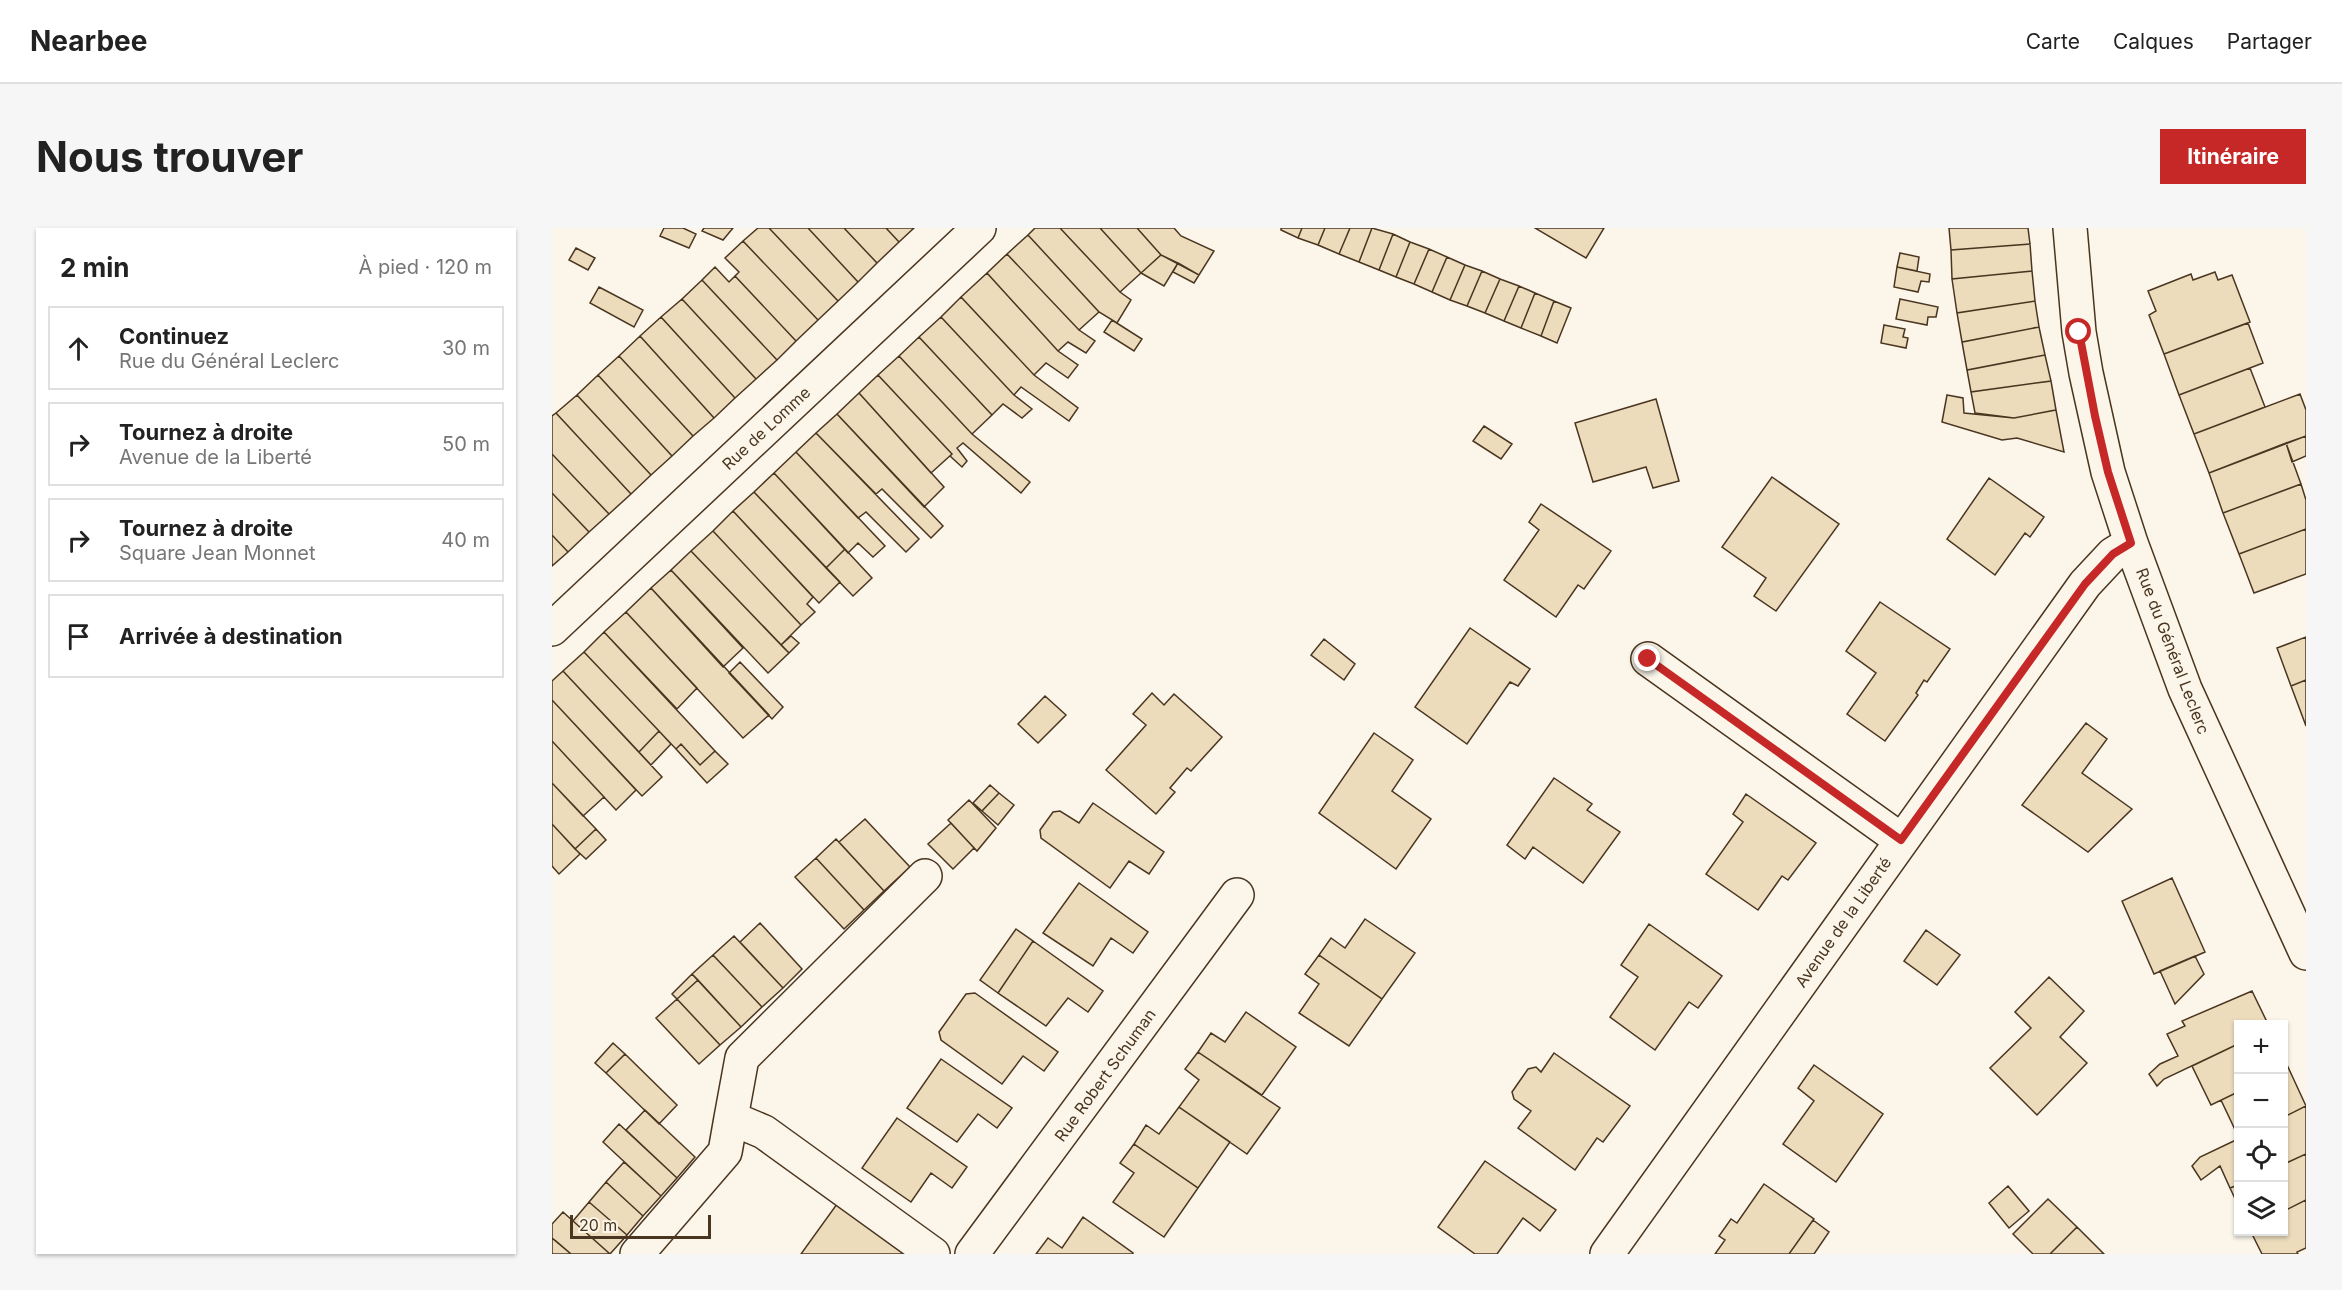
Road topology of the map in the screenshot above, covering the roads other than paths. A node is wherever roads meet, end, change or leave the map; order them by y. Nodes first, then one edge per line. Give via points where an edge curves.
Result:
1 (979, 228) edge
2 (2070, 228) edge
3 (2131, 543) junction
4 (552, 629) edge
5 (1648, 659) dead end
6 (1901, 840) junction
7 (926, 876) dead end
8 (1237, 896) dead end
9 (2306, 953) edge
10 (731, 1118) junction
11 (637, 1254) edge
12 (933, 1254) edge
13 (972, 1254) edge
14 (1607, 1254) edge

1 - 4 street, Rue de Lomme
2 - 3 street, Rue du Général Leclerc via 2086,373 2108,472
3 - 6 street, Avenue de la Liberté via 2113,554 2085,584
3 - 9 street, Rue du Général Leclerc via 2185,689
5 - 6 street
6 - 14 street, Avenue de la Liberté
7 - 10 street via 742,1058
8 - 13 street, Rue Robert Schuman
10 - 11 street via 725,1152
10 - 12 street via 764,1132

